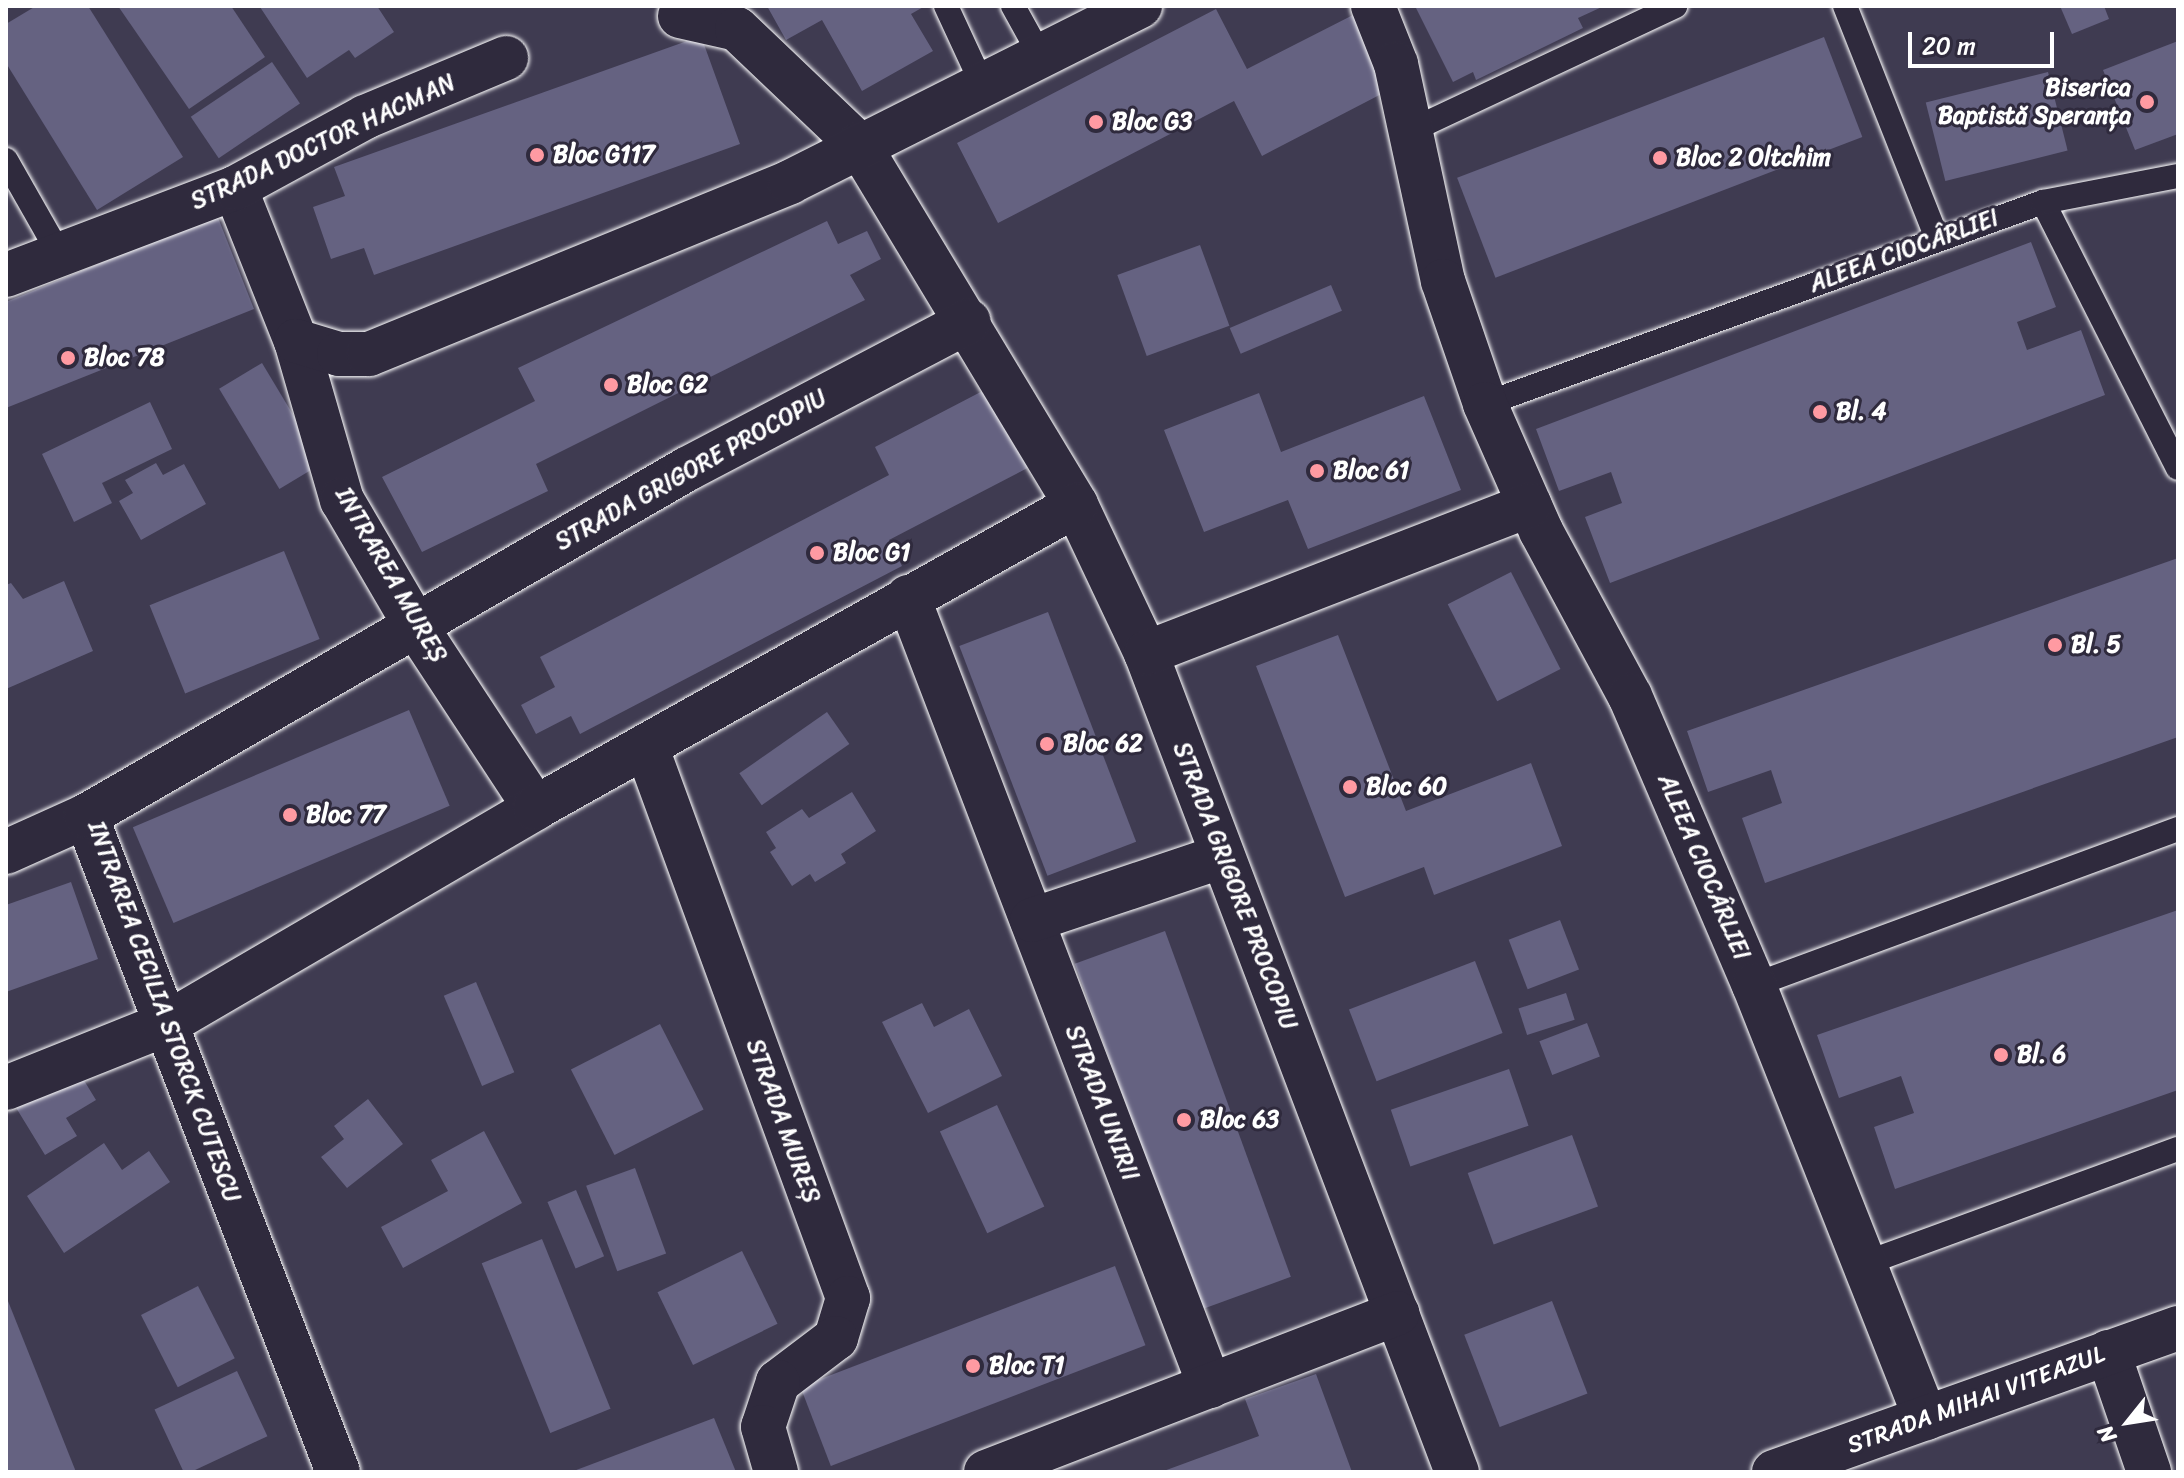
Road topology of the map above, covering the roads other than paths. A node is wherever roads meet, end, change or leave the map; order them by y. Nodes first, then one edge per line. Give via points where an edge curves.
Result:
1 (946, 6) edge
2 (1013, 6) edge
3 (1140, 6) edge
4 (1373, 6) edge
5 (1675, 6) edge
6 (1845, 6) edge
7 (680, 16) dead end
8 (1040, 55) junction
9 (506, 58) dead end
10 (982, 84) junction
11 (1412, 130) junction
12 (859, 145) junction
13 (6, 160) edge
14 (2178, 176) edge
15 (235, 188) junction
16 (2043, 202) junction
17 (1937, 238) junction
18 (60, 255) junction
19 (6, 275) edge
20 (969, 321) junction
21 (296, 341) junction
22 (1485, 404) junction
23 (2178, 468) edge
24 (1076, 505) junction
25 (1529, 505) junction
26 (908, 597) junction
27 (415, 625) junction
28 (1146, 653) junction
29 (646, 746) junction
30 (535, 808) junction
31 (86, 816) junction
32 (2178, 829) edge
33 (6, 852) edge
34 (1223, 856) junction
35 (1032, 920) junction
36 (1754, 985) junction
37 (166, 1024) junction
38 (6, 1088) edge
39 (2178, 1149) edge
40 (1866, 1263) junction
41 (1397, 1313) junction
42 (2178, 1328) edge
43 (2108, 1352) junction
44 (1210, 1386) junction
45 (1925, 1418) junction
46 (2157, 1460) edge
47 (338, 1472) edge
48 (776, 1472) edge
49 (986, 1472) edge
50 (1457, 1472) edge
51 (1774, 1472) edge

1 - 10 lane
2 - 8 lane
3 - 8 street
4 - 11 street, ALEEA CIOCÂRLIEI via 1396,64
5 - 11 lane
6 - 17 lane
7 - 12 street, STRADA GRIGORE PROCOPIU via 737,29
8 - 10 street
9 - 15 street, STRADA DOCTOR HACMAN via 365,117
10 - 12 street
11 - 22 street, ALEEA CIOCÂRLIEI via 1443,281
12 - 20 street, STRADA GRIGORE PROCOPIU
12 - 21 street via 790,182 369,354 339,354
13 - 18 lane
14 - 16 lane, ALEEA CIOCÂRLIEI
15 - 18 street, STRADA DOCTOR HACMAN
15 - 21 street, INTRAREA MUREȘ
16 - 17 lane, ALEEA CIOCÂRLIEI
16 - 23 lane
17 - 22 lane, ALEEA CIOCÂRLIEI
18 - 19 street, STRADA DOCTOR HACMAN
20 - 24 street, STRADA GRIGORE PROCOPIU
20 - 27 street, STRADA GRIGORE PROCOPIU via 687,469
21 - 27 street, INTRAREA MUREȘ via 342,500
22 - 25 street, ALEEA CIOCÂRLIEI
24 - 26 street
24 - 28 street, STRADA GRIGORE PROCOPIU
25 - 28 street
25 - 36 street, ALEEA CIOCÂRLIEI via 1630,696
26 - 29 street
26 - 35 street, STRADA UNIRII
27 - 30 street, INTRAREA MUREȘ
27 - 31 street, INTRAREA CECILIA STORCK CUTESCU
28 - 34 street, STRADA GRIGORE PROCOPIU
29 - 30 street
29 - 48 street, STRADA MUREȘ via 848,1298 846,1320 836,1338 778,1382 763,1427
30 - 37 street
31 - 33 street
31 - 37 street, INTRAREA CECILIA STORCK CUTESCU
32 - 36 lane, ALEEA CIOCÂRLIEI
34 - 35 street
34 - 41 street, STRADA GRIGORE PROCOPIU
35 - 44 street, STRADA UNIRII
36 - 40 street, ALEEA CIOCÂRLIEI
37 - 38 street
37 - 47 street, INTRAREA CECILIA STORCK CUTESCU
39 - 40 lane
40 - 45 street, ALEEA CIOCÂRLIEI
41 - 44 street
41 - 50 street, STRADA GRIGORE PROCOPIU
42 - 43 street, STRADA MIHAI VITEAZUL
43 - 45 street, STRADA MIHAI VITEAZUL
43 - 46 street
44 - 49 street
45 - 51 street, STRADA MIHAI VITEAZUL

